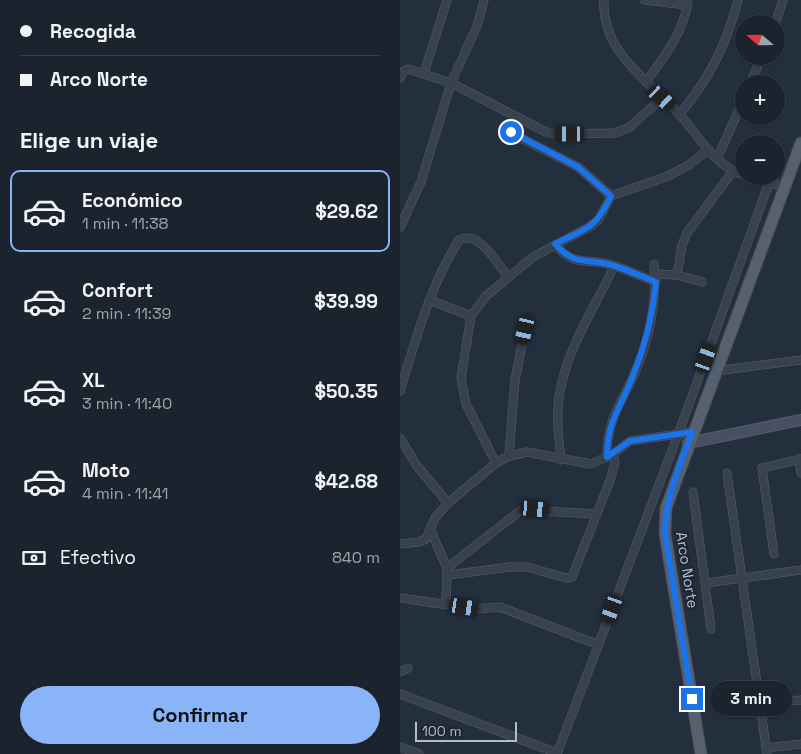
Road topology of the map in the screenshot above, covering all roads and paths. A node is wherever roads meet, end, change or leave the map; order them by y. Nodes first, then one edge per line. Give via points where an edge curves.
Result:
1 (447, 0) edge
2 (484, 0) edge
3 (604, 0) edge
4 (644, 0) edge
5 (738, 0) edge
6 (784, 0) edge
7 (688, 2) edge
8 (778, 15) edge
9 (424, 73) junction
10 (400, 78) edge
11 (451, 82) junction
12 (646, 82) junction
13 (662, 98) junction
14 (680, 114) junction
15 (518, 118) junction
16 (735, 118) edge
17 (801, 143) edge
18 (708, 150) junction
19 (798, 158) edge
20 (717, 159) junction
21 (733, 171) joint
22 (768, 185) edge
23 (777, 185) edge
24 (785, 187) junction
25 (611, 196) junction
26 (400, 208) edge
27 (409, 211) junction
28 (400, 227) edge
29 (555, 244) junction
30 (654, 264) dead end
31 (614, 266) junction
32 (677, 275) junction
33 (508, 277) junction
34 (655, 278) junction
35 (702, 282) dead end
36 (428, 300) junction
37 (471, 316) junction
38 (525, 330) dead end
39 (801, 360) edge
40 (716, 371) junction
41 (400, 391) edge
42 (801, 420) edge
43 (678, 432) junction
44 (690, 437) junction
45 (400, 438) edge
46 (509, 456) junction
47 (610, 456) junction
48 (800, 459) edge
49 (561, 460) junction
50 (496, 463) junction
51 (727, 473) dead end
52 (801, 473) edge
53 (693, 492) dead end
54 (448, 503) junction
55 (597, 514) junction
56 (430, 529) junction
57 (400, 544) edge
58 (774, 554) dead end
59 (801, 570) edge
60 (448, 572) junction
61 (742, 579) junction
62 (706, 583) junction
63 (400, 598) edge
64 (446, 604) junction
65 (711, 629) dead end
66 (598, 645) junction
67 (408, 668) dead end
68 (400, 672) edge
69 (400, 694) edge
70 (801, 700) edge
71 (760, 704) junction
72 (801, 744) edge
73 (400, 747) edge
74 (766, 751) edge
75 (419, 754) edge
76 (557, 754) edge
77 (701, 754) edge

1 - 9 street
2 - 11 street via 477,26
3 - 12 street via 603,14 609,32 623,59
4 - 7 street
5 - 14 street via 719,56 704,85
6 - 8 street
7 - 12 street via 669,48
9 - 10 street via 408,70
9 - 11 street
11 - 15 street
11 - 27 street
12 - 13 street
13 - 14 street
13 - 15 street via 630,127 615,133 554,134
14 - 18 street
15 - 25 street via 512,128 515,135 578,167
16 - 20 street
17 - 19 main road, Arco Norte
18 - 20 street
18 - 25 street via 668,176
19 - 24 main road, Arco Norte
20 - 21 street
21 - 32 street via 687,233
22 - 43 street
23 - 24 street
24 - 40 main road, Arco Norte
25 - 29 street via 599,219 591,226
26 - 27 street
27 - 28 street
29 - 31 street via 574,261
29 - 33 street
30 - 34 street
31 - 34 street
31 - 49 street via 575,346 563,381 557,422
32 - 34 street
32 - 35 street
33 - 36 street via 484,247 464,237 447,259
33 - 37 street via 486,296
34 - 47 street via 653,314 644,345 634,376 611,419 607,441
36 - 37 street
36 - 41 street
37 - 50 street via 461,378 466,404
38 - 46 street via 515,380
39 - 40 street
40 - 44 main road, Arco Norte
42 - 44 main road
43 - 44 street
43 - 47 street via 630,441
43 - 66 street
44 - 77 main road, Arco Norte via 668,498 665,534
45 - 54 street via 417,466
46 - 49 street via 527,452
46 - 50 street
47 - 49 street via 591,464
47 - 55 street via 615,467
48 - 52 street
48 - 58 street via 762,468
50 - 54 street
51 - 61 street
53 - 62 street
54 - 56 street
55 - 60 street via 521,510
55 - 60 street via 575,573 569,579 527,567
56 - 57 street via 426,538 419,542
56 - 60 street
59 - 61 street
60 - 64 street
61 - 62 street
61 - 71 street
62 - 65 street
63 - 64 street
64 - 66 street via 476,609 500,607
66 - 76 street
67 - 68 street
69 - 76 street
70 - 71 street
71 - 74 street
72 - 74 street
73 - 75 street

